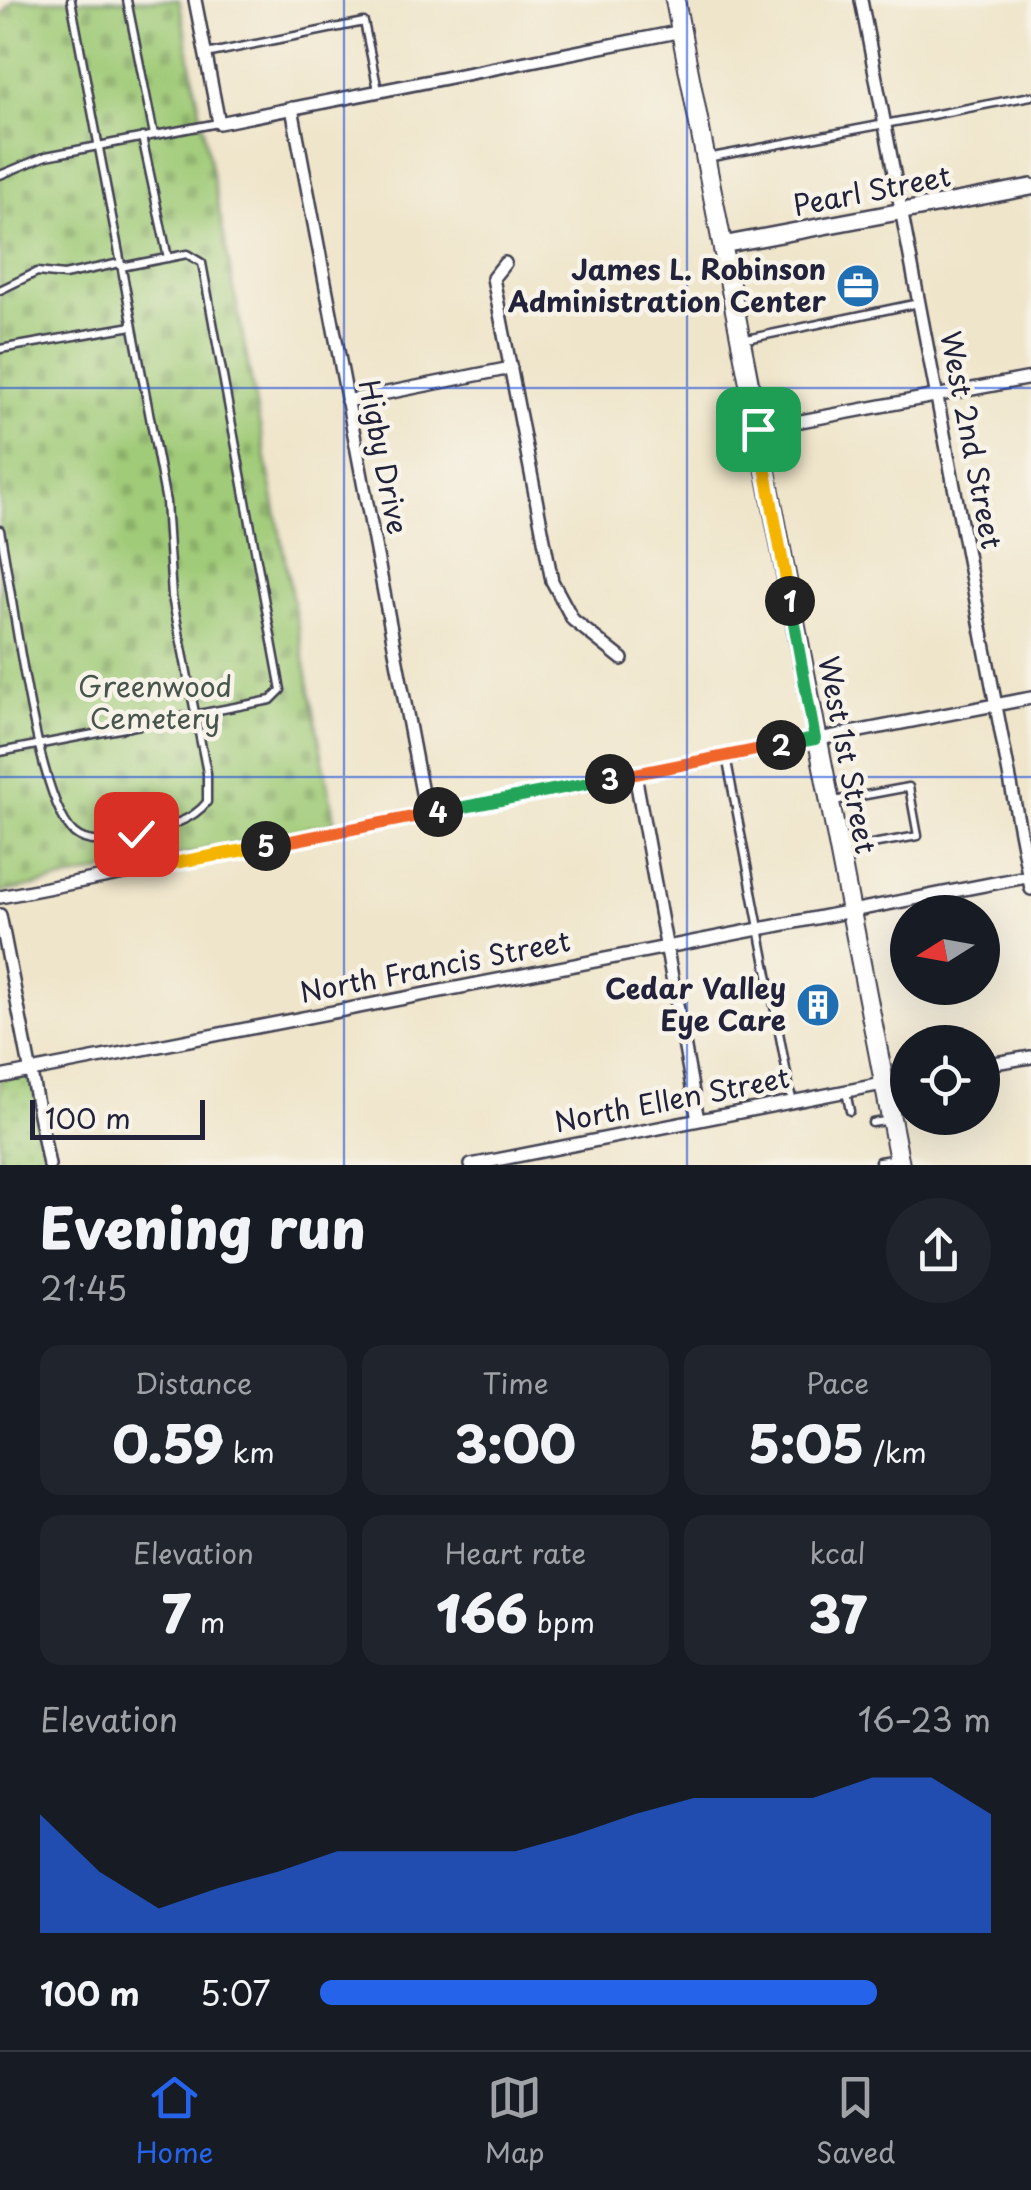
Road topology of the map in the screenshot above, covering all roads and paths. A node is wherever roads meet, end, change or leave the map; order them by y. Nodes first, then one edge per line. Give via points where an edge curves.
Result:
1 (71, 0) edge
2 (127, 0) edge
3 (195, 0) edge
4 (676, 0) edge
5 (861, 0) edge
6 (682, 31) junction
7 (206, 54) junction
8 (378, 91) junction
9 (1031, 96) edge
10 (292, 108) junction
11 (219, 123) junction
12 (884, 124) junction
13 (154, 135) junction
14 (142, 138) junction
15 (98, 146) junction
16 (706, 158) junction
17 (0, 175) edge
18 (1031, 187) edge
19 (902, 211) junction
20 (722, 245) junction
21 (168, 258) junction
22 (504, 264) dead end
23 (120, 265) junction
24 (0, 290) edge
25 (919, 304) junction
26 (132, 326) junction
27 (740, 340) junction
28 (0, 349) edge
29 (511, 368) junction
30 (1031, 378) edge
31 (936, 395) junction
32 (347, 401) junction
33 (758, 429) junction
34 (0, 530) edge
35 (622, 659) dead end
36 (1031, 698) edge
37 (996, 705) junction
38 (195, 715) junction
39 (815, 739) junction
40 (40, 744) junction
41 (0, 752) edge
42 (726, 756) junction
43 (635, 774) junction
44 (828, 802) junction
45 (426, 814) junction
46 (160, 828) junction
47 (837, 850) junction
48 (169, 864) junction
49 (1030, 881) edge
50 (0, 898) edge
51 (848, 911) junction
52 (0, 915) edge
53 (759, 928) junction
54 (666, 946) junction
55 (1031, 1056) edge
56 (1000, 1062) edge
57 (31, 1072) junction
58 (0, 1077) edge
59 (890, 1082) edge
60 (883, 1083) junction
61 (846, 1090) junction
62 (793, 1101) junction
63 (850, 1110) dead end
64 (698, 1120) junction
65 (519, 1160) edge
66 (892, 1161) edge
67 (48, 1165) edge
68 (472, 1165) edge

1 - 15 lane
2 - 13 lane
3 - 7 street
4 - 6 main road, West 1st Street
5 - 12 street, West 2nd Street
6 - 8 street
6 - 16 main road, West 1st Street
7 - 8 lane via 364,22
7 - 11 street
8 - 10 street
9 - 12 lane
10 - 11 street
10 - 32 street, Higby Drive
11 - 13 lane
12 - 16 lane
12 - 19 street, West 2nd Street
13 - 14 lane
14 - 15 lane
14 - 21 lane
15 - 17 lane via 25,161
15 - 23 lane
16 - 20 main road, West 1st Street
18 - 19 street, Pearl Street
19 - 20 street, Pearl Street
19 - 25 street, West 2nd Street
20 - 27 main road, West 1st Street
21 - 23 lane
21 - 38 lane via 194,255 202,263 280,686 271,700
22 - 29 street via 493,278
23 - 24 lane via 37,272
23 - 26 lane
25 - 27 lane
25 - 31 street, West 2nd Street
26 - 28 lane
26 - 38 lane via 166,502 172,597
27 - 33 main road, West 1st Street
29 - 32 street
29 - 35 street via 556,595 585,631
30 - 31 street
31 - 33 street
31 - 37 street, West 2nd Street
32 - 45 street, Higby Drive
33 - 39 main road, West 1st Street
34 - 40 lane
36 - 37 street
37 - 39 street
37 - 49 street, West 2nd Street
38 - 40 lane
38 - 46 lane via 207,802 194,816
39 - 42 street
39 - 44 main road, West 1st Street
40 - 41 lane
40 - 46 lane via 56,806 73,833 94,842
42 - 43 street
42 - 53 lane
43 - 45 street
43 - 54 street
44 - 47 main road, West 1st Street
44 - 47 lane via 909,787 918,836
45 - 48 street
46 - 48 lane
47 - 51 main road, West 1st Street
48 - 50 street
49 - 51 street, North Francis Street
51 - 53 street, North Francis Street
51 - 60 main road, West 1st Street
52 - 57 street
53 - 54 street, North Francis Street
53 - 62 lane
54 - 57 street, North Francis Street
54 - 64 street
55 - 56 street
57 - 58 street, North Francis Street
57 - 67 street
59 - 60 street, North Ellen Street
60 - 61 street, North Ellen Street
60 - 66 main road, West 1st Street via 882,1122
61 - 62 street, North Ellen Street
61 - 63 lane
62 - 64 street, North Ellen Street
64 - 65 street, North Ellen Street
65 - 68 street, North Ellen Street

